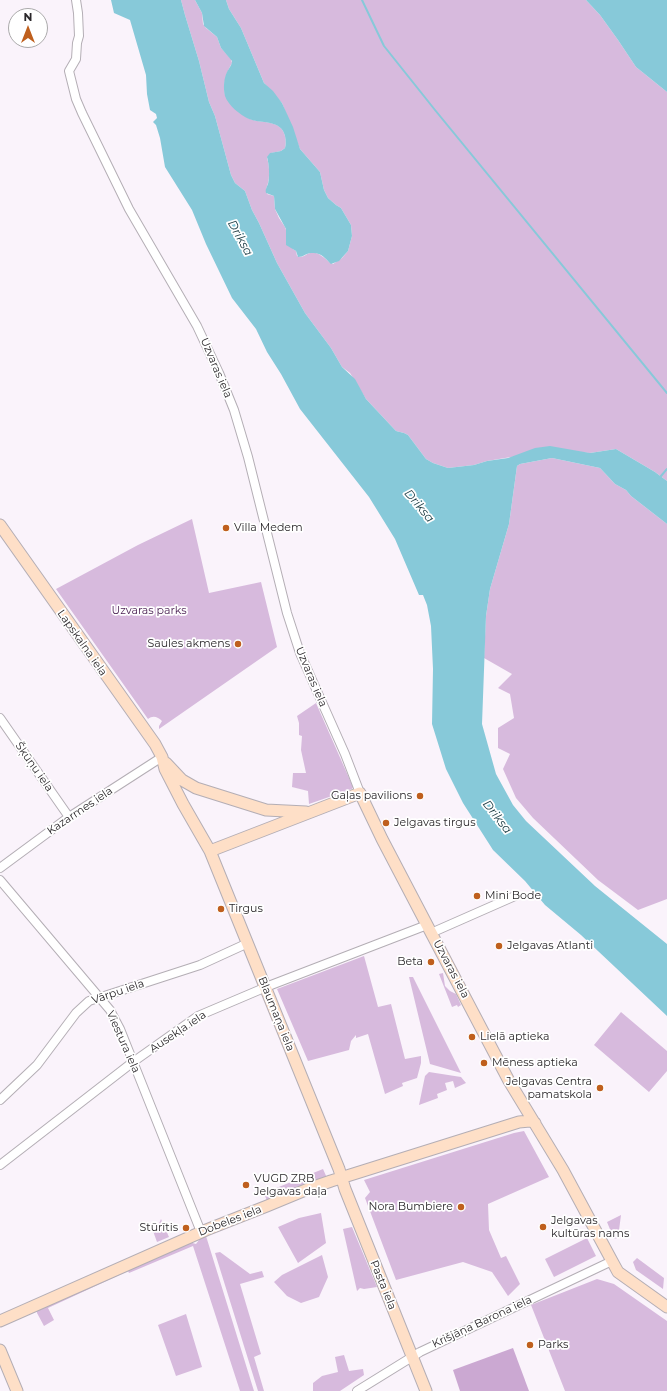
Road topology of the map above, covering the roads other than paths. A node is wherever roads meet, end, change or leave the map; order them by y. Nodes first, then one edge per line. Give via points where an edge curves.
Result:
1 (76, 0) edge
2 (0, 525) edge
3 (0, 718) edge
4 (163, 760) junction
5 (360, 793) junction
6 (266, 810) junction
7 (314, 812) junction
8 (68, 817) junction
9 (270, 829) junction
10 (210, 852) junction
11 (0, 868) edge
12 (0, 880) edge
13 (515, 896) dead end
14 (429, 929) junction
15 (248, 943) junction
16 (266, 987) junction
17 (99, 997) junction
18 (133, 1062) junction
19 (0, 1100) edge
20 (535, 1123) junction
21 (0, 1165) edge
22 (342, 1178) junction
23 (201, 1232) junction
24 (612, 1261) junction
25 (667, 1307) edge
26 (0, 1321) edge
27 (0, 1350) edge
28 (412, 1356) junction
29 (17, 1391) edge
30 (357, 1391) edge
31 (426, 1391) edge

1 - 5 street, Uzvaras iela via 79,36 76,59 69,71 76,99 126,204 197,326 219,373 234,410 248,457 300,653
2 - 4 main road, Lapskalna iela via 155,744
3 - 8 street, Šķūņu iela
4 - 6 main road, Lapskalna iela via 182,780 196,788
4 - 8 street, Kazarmes iela
4 - 10 main road, Lapskalna iela via 165,769
5 - 7 main road, Lapskalna iela
5 - 14 main road, Uzvaras iela
6 - 7 main road, Lapskalna iela
6 - 9 main road via 270,816
7 - 9 main road, Lapskalna iela
8 - 11 street, Kazarmes iela
9 - 10 main road, Lapskalna iela
10 - 15 main road, Blaumaņa iela
12 - 17 street, Viestura iela
13 - 14 street, Ausekļa iela
14 - 16 street, Ausekļa iela
14 - 20 main road, Uzvaras iela
15 - 16 main road, Blaumaņa iela
15 - 17 street, Vārpu iela via 200,965
16 - 18 street, Ausekļa iela via 198,1016
16 - 22 main road, Blaumaņa iela
17 - 18 street, Viestura iela via 110,1010 120,1029
17 - 19 street, Vārpu iela via 89,1001 76,1013 37,1065
18 - 21 street, Ausekļa iela
18 - 23 street, Viestura iela
20 - 22 main road, Dobeles iela via 519,1122
20 - 24 main road, Uzvaras iela
22 - 23 main road, Dobeles iela
22 - 28 main road, Pasta iela
23 - 26 main road, Dobeles iela
24 - 25 main road, Uzvaras iela via 618,1272
24 - 28 street, Krišjāņa Barona iela
27 - 29 main road
28 - 30 street, Krišjāņa Barona iela
28 - 31 main road, Pasta iela

